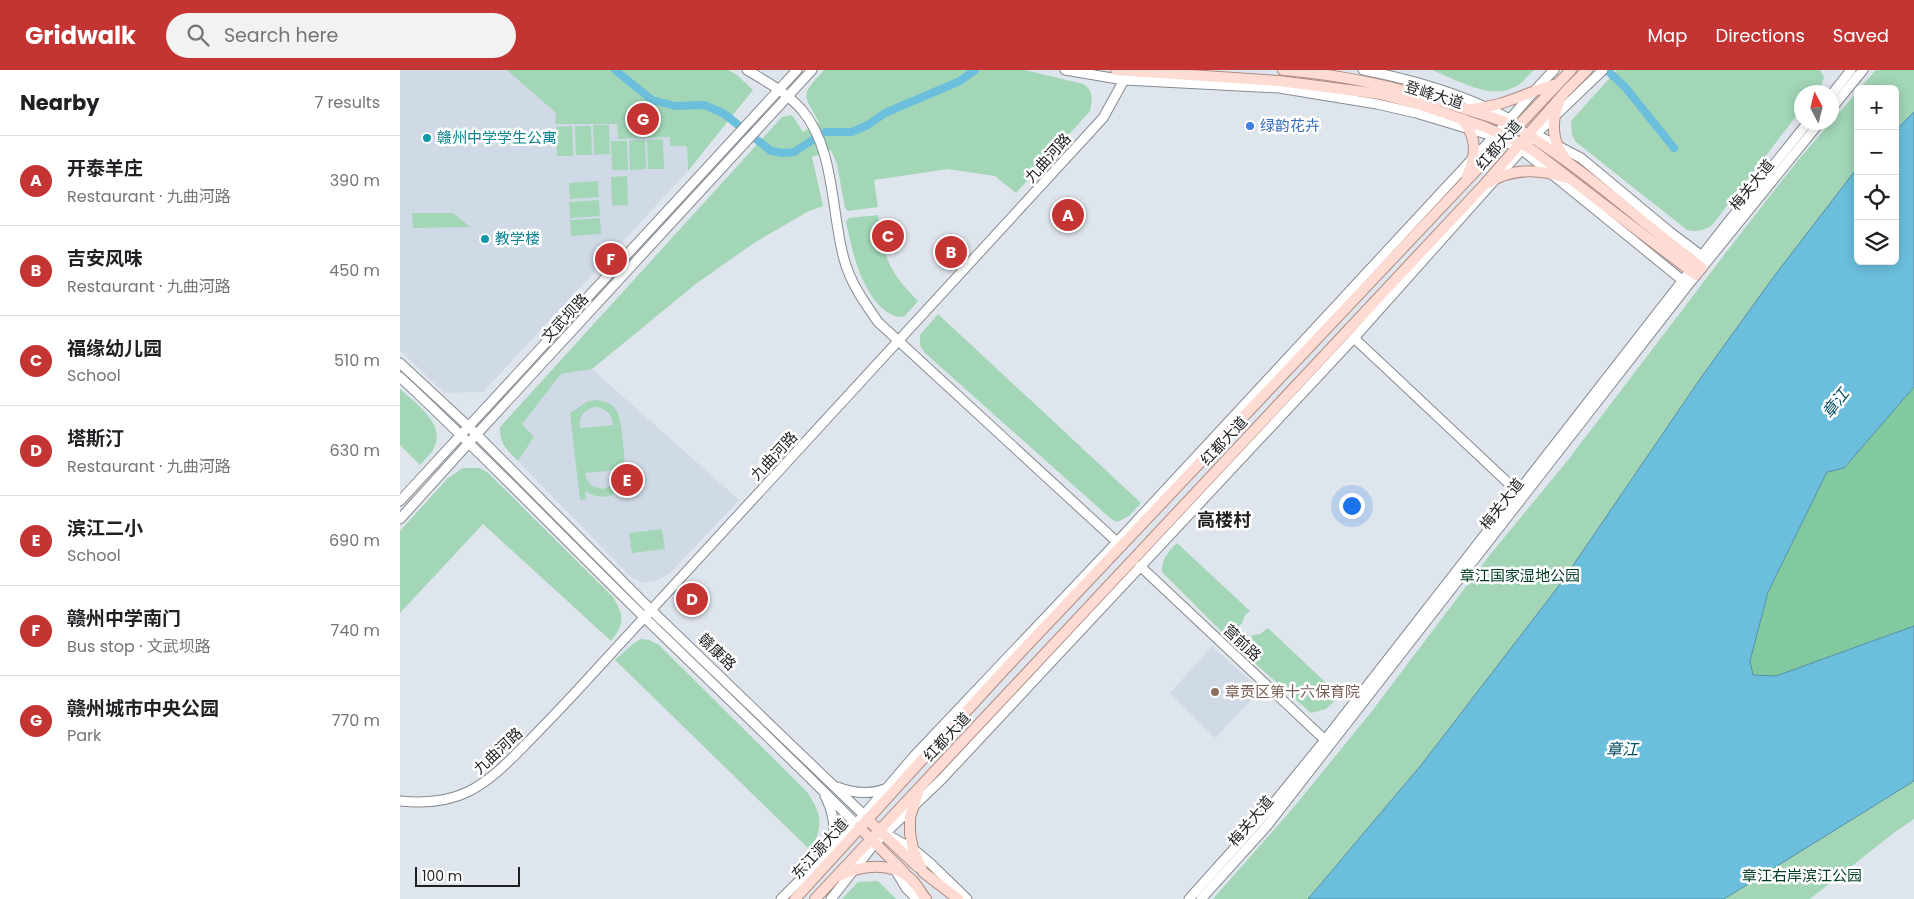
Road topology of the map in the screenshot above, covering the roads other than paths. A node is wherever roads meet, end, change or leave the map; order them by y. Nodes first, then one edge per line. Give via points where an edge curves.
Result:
1 (747, 70) edge
2 (797, 70) edge
3 (812, 70) edge
4 (1065, 70) edge
5 (1283, 70) edge
6 (1363, 70) edge
7 (1554, 70) edge
8 (1571, 70) edge
9 (1603, 70) edge
10 (1122, 73) edge
11 (1584, 73) edge
12 (1853, 73) edge
13 (1839, 87) edge
14 (1562, 88) junction
15 (780, 89) junction
16 (1531, 94) junction
17 (788, 96) junction
18 (1839, 96) edge
19 (1486, 107) junction
20 (1463, 114) junction
21 (1555, 114) junction
22 (1513, 124) junction
23 (1469, 128) junction
24 (1802, 130) edge
25 (1813, 130) edge
26 (1502, 137) junction
27 (1526, 141) junction
28 (1558, 146) junction
29 (1474, 157) junction
30 (1576, 169) junction
31 (1550, 173) junction
32 (1496, 178) junction
33 (1573, 180) junction
34 (1464, 184) junction
35 (1483, 186) junction
36 (1699, 266) junction
37 (1685, 283) junction
38 (1354, 338) junction
39 (899, 342) junction
40 (400, 363) edge
41 (400, 377) edge
42 (469, 427) junction
43 (461, 434) junction
44 (473, 438) junction
45 (1521, 495) junction
46 (400, 501) edge
47 (400, 519) edge
48 (1117, 542) junction
49 (1140, 566) junction
50 (651, 610) junction
51 (644, 618) junction
52 (1326, 740) junction
53 (912, 771) junction
54 (927, 780) junction
55 (831, 783) junction
56 (819, 785) junction
57 (885, 789) junction
58 (400, 801) edge
59 (913, 805) junction
60 (865, 817) junction
61 (858, 826) junction
62 (882, 832) junction
63 (873, 841) junction
64 (832, 848) junction
65 (913, 849) junction
66 (822, 869) junction
67 (853, 870) junction
68 (896, 870) junction
69 (923, 872) junction
70 (912, 880) junction
71 (832, 881) junction
72 (781, 899) edge
73 (795, 899) edge
74 (815, 899) edge
75 (831, 899) edge
76 (917, 899) edge
77 (926, 899) edge
78 (932, 899) edge
79 (950, 899) edge
80 (958, 899) edge
81 (967, 899) edge
82 (1189, 899) edge
83 (1201, 899) edge

1 - 15 street
2 - 15 street, 文武坝路
3 - 17 street, 文武坝路
4 - 10 street
5 - 20 main road, 登峰大道 via 1322,73 1423,94
6 - 19 street via 1432,86
7 - 16 street
8 - 14 main road, 红都大道
9 - 21 street
10 - 20 main road, 登峰大道 via 1322,85 1380,94
10 - 23 street via 1279,88 1376,104
10 - 39 street, 九曲河路 via 1103,118
11 - 14 main road, 红都大道
12 - 13 street
12 - 18 street
14 - 16 main road via 1543,88
14 - 21 main road
14 - 22 main road, 红都大道
14 - 27 main road, 红都大道
15 - 17 street
15 - 42 street, 文武坝路
16 - 19 main road
16 - 22 street
17 - 39 street via 803,112 824,158 847,269 878,322
17 - 44 street, 文武坝路
19 - 20 main road
19 - 22 street
20 - 22 main road, 登峰大道
20 - 23 main road
20 - 26 main road, 登峰大道
21 - 27 street
21 - 28 main road via 1554,131
22 - 26 main road, 红都大道
22 - 27 main road, 登峰大道
23 - 26 street
23 - 29 main road
24 - 36 street, 梅关大道
25 - 36 street, 梅关大道
26 - 27 main road, 登峰大道
26 - 29 street
26 - 34 main road, 红都大道
27 - 28 street
27 - 30 main road, 登峰大道
27 - 31 street
27 - 32 street
27 - 33 main road, 登峰大道
27 - 35 main road, 红都大道
28 - 30 main road
28 - 36 street via 1581,158 1670,232
29 - 34 main road
29 - 48 street
30 - 36 main road, 登峰大道
31 - 32 main road via 1525,172
31 - 33 main road
31 - 37 street
32 - 35 main road
32 - 38 street
33 - 36 main road, 登峰大道
34 - 53 main road, 红都大道
35 - 54 main road, 红都大道
36 - 37 street, 梅关大道
37 - 45 street, 梅关大道
38 - 45 street
38 - 49 street
39 - 48 street
39 - 50 street, 九曲河路
40 - 42 street, 赣康路
41 - 43 street, 赣康路
42 - 43 street, 文武坝路
42 - 44 street, 赣康路
43 - 44 street, 赣康路
43 - 46 street, 文武坝路
44 - 47 street, 文武坝路
44 - 50 street, 赣康路
44 - 51 street, 赣康路
45 - 52 street, 梅关大道
45 - 83 street, 梅关大道 via 1266,827
48 - 57 street
49 - 52 street, 营前路
49 - 59 street via 941,780
50 - 51 street, 九曲河路
50 - 55 street, 赣康路
51 - 56 street, 赣康路
51 - 58 street, 九曲河路 via 496,774 455,797 419,803
52 - 82 street, 梅关大道 via 1259,822
53 - 57 street
53 - 60 main road, 红都大道
54 - 59 main road
54 - 62 main road, 红都大道
55 - 57 street via 858,793
55 - 60 street, 赣康路
56 - 61 street, 赣康路
56 - 64 street via 833,816
57 - 60 street
59 - 62 street
59 - 65 main road via 910,828
60 - 61 main road, 东江源大道
60 - 62 main road, 赣康路
61 - 63 main road, 赣康路
61 - 64 street
61 - 66 main road, 东江源大道
62 - 63 main road, 东江源大道
62 - 65 street
62 - 69 main road, 赣康路
63 - 67 street
63 - 68 street
63 - 70 main road, 赣康路
63 - 71 main road, 东江源大道
64 - 66 street
64 - 72 street
65 - 69 main road
65 - 81 street
66 - 73 main road, 东江源大道
67 - 68 main road via 871,867
67 - 71 main road
67 - 75 street
68 - 70 main road
68 - 76 street
69 - 79 main road, 赣康路
69 - 80 main road
70 - 77 main road
70 - 78 main road, 赣康路
71 - 74 main road, 东江源大道

